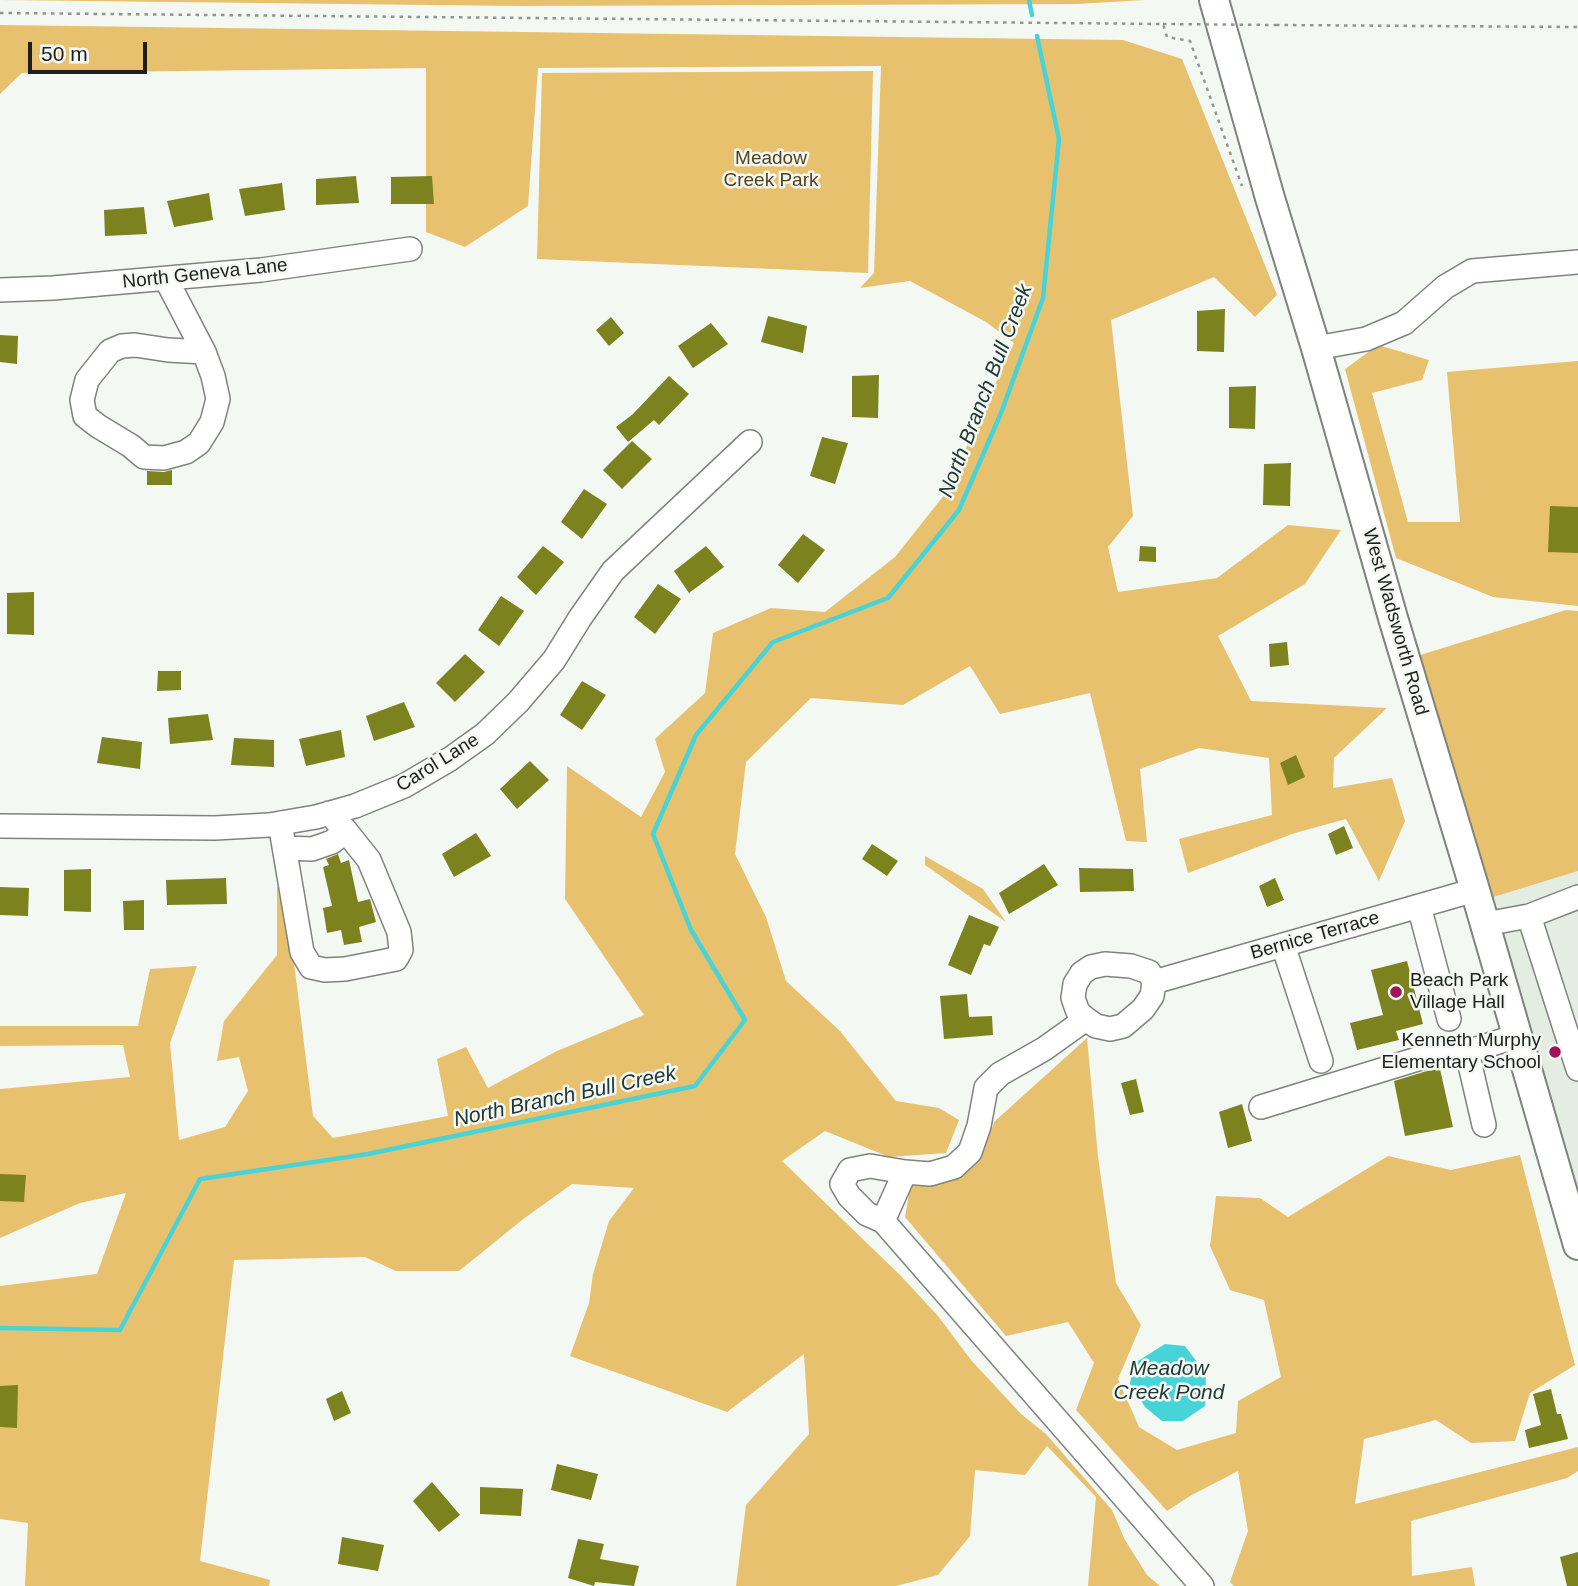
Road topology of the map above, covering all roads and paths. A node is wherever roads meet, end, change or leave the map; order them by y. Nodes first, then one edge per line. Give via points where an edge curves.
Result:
1 (1214, 0) edge
2 (0, 13) edge
3 (1163, 24) junction
4 (1578, 27) edge
5 (1245, 194) dead end
6 (410, 249) dead end
7 (1578, 262) edge
8 (166, 279) junction
9 (0, 290) edge
10 (1316, 348) junction
11 (204, 352) junction
12 (750, 442) dead end
13 (329, 813) junction
14 (281, 823) junction
15 (0, 826) edge
16 (346, 831) junction
17 (285, 848) junction
18 (1475, 890) junction
19 (1578, 897) edge
20 (1419, 906) junction
21 (1529, 916) junction
22 (1485, 924) junction
23 (1283, 945) junction
24 (1154, 982) junction
25 (1449, 1018) dead end
26 (1086, 1019) junction
27 (1517, 1036) junction
28 (1467, 1052) junction
29 (1321, 1060) dead end
30 (1578, 1069) edge
31 (1261, 1107) dead end
32 (1484, 1125) dead end
33 (905, 1171) junction
34 (883, 1221) junction
35 (1578, 1245) edge
36 (1202, 1586) edge

1 - 10 main road, West Wadsworth Road
2 - 3 path
3 - 4 path, bridge
3 - 5 path via 1167,37 1190,41
6 - 8 street, North Geneva Lane
7 - 10 street via 1472,271 1445,286 1404,323 1366,339
8 - 9 street, North Geneva Lane
8 - 11 street
10 - 18 main road, West Wadsworth Road
11 - 11 street via 218,399 212,422 199,443 186,452 144,457 85,416 82,400 87,380 110,351 135,345
12 - 13 street, Carol Lane via 613,571 554,660 485,734 404,786
13 - 14 street, Carol Lane
13 - 16 street
14 - 15 street, Carol Lane via 215,828
14 - 17 street
16 - 17 street via 313,849
16 - 17 street via 369,860 398,932 401,950 396,960 345,969 311,967 302,952
18 - 20 street, Bernice Terrace
18 - 22 main road, West Wadsworth Road
19 - 21 street
20 - 23 street, Bernice Terrace
20 - 25 street
21 - 22 street
21 - 30 street
22 - 27 main road, West Wadsworth Road
23 - 24 street, Bernice Terrace
23 - 29 street
24 - 26 street via 1143,1009 1123,1026 1096,1026
24 - 26 street via 1149,972 1131,966 1091,967 1075,984 1073,998
26 - 33 street via 1000,1074 986,1088 970,1152 954,1167 930,1174
27 - 28 street
27 - 35 main road, West Wadsworth Road
28 - 31 street via 1424,1057
28 - 32 street
33 - 34 street
33 - 34 street via 870,1166 850,1170 842,1184 867,1213
34 - 36 street

